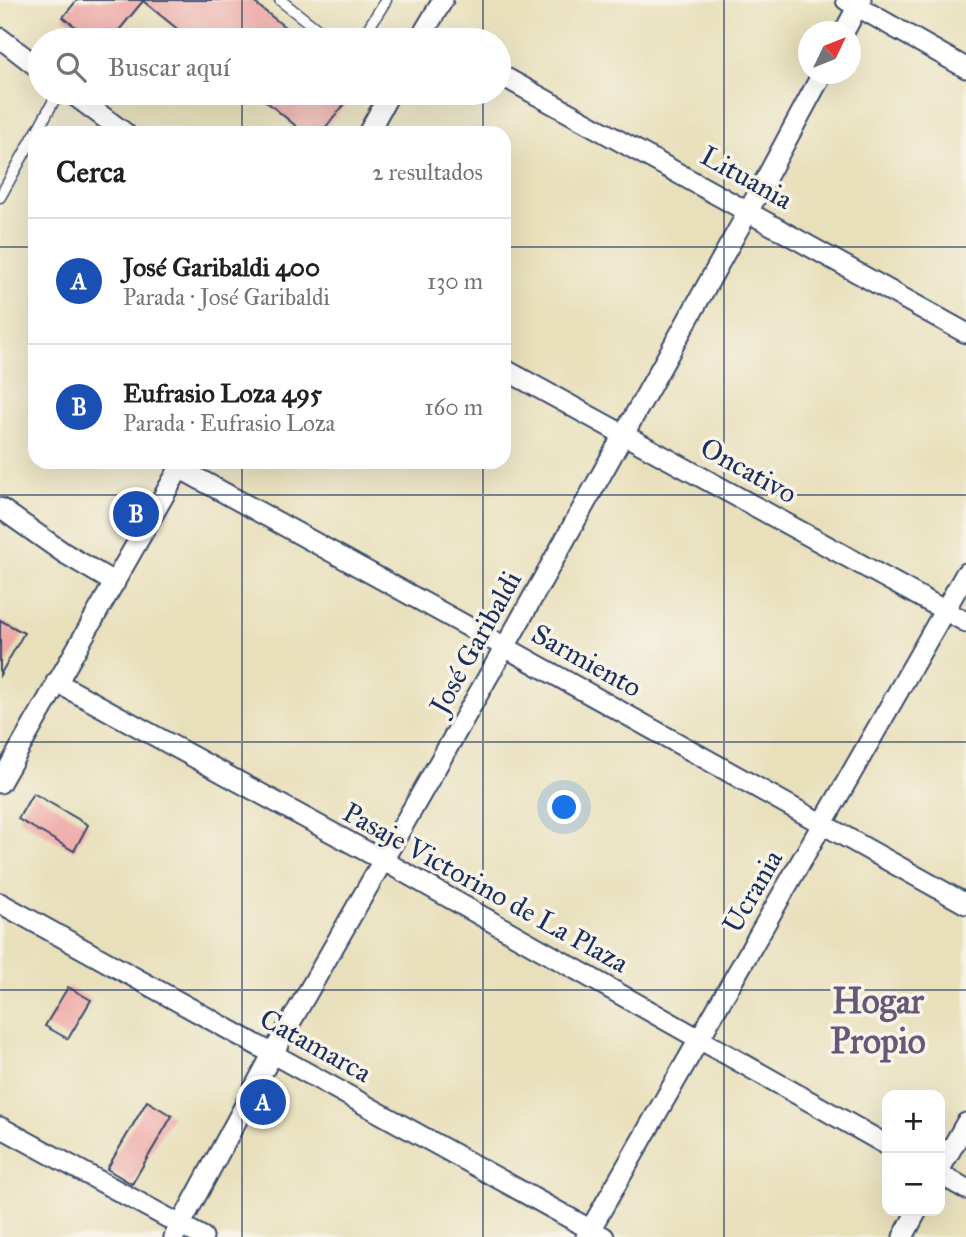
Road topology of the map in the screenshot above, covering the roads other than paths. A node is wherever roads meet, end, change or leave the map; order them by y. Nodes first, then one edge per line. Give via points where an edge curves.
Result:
1 (279, 0) edge
2 (386, 0) edge
3 (443, 0) edge
4 (855, 2) edge
5 (848, 21) edge
6 (315, 28) edge
7 (368, 28) edge
8 (431, 28) edge
9 (0, 38) edge
10 (28, 60) edge
11 (966, 68) edge
12 (511, 81) edge
13 (817, 84) edge
14 (51, 105) edge
15 (87, 105) edge
16 (383, 105) edge
17 (39, 126) edge
18 (116, 126) edge
19 (372, 126) edge
20 (28, 147) edge
21 (0, 197) edge
22 (749, 210) junction
23 (966, 332) edge
24 (511, 373) edge
25 (624, 432) junction
26 (179, 469) edge
27 (188, 469) edge
28 (0, 508) edge
29 (966, 573) edge
30 (114, 583) junction
31 (945, 611) junction
32 (966, 622) edge
33 (505, 646) junction
34 (57, 682) junction
35 (0, 783) edge
36 (823, 824) junction
37 (384, 861) junction
38 (0, 903) edge
39 (966, 904) edge
40 (700, 1039) junction
41 (272, 1053) junction
42 (966, 1123) edge
43 (0, 1127) edge
44 (882, 1142) edge
45 (945, 1163) edge
46 (945, 1175) edge
47 (966, 1189) edge
48 (914, 1216) edge
49 (178, 1231) edge
50 (593, 1234) edge
51 (203, 1237) edge
52 (903, 1237) edge

1 - 6 lane
2 - 7 lane
3 - 8 street
4 - 5 street
4 - 11 street
9 - 10 street
12 - 22 street, Lituania
13 - 22 street, José Garibaldi
14 - 17 lane
15 - 18 street
16 - 19 street
20 - 21 lane
22 - 23 street, Lituania
22 - 25 street, José Garibaldi
24 - 25 street, Oncativo
25 - 31 street, Oncativo
25 - 33 street, José Garibaldi
26 - 30 street
27 - 33 street, Sarmiento
28 - 30 street
29 - 31 street, Ucrania
30 - 34 street
31 - 32 street, Oncativo
31 - 36 street, Ucrania
33 - 36 street, Sarmiento
33 - 37 street, José Garibaldi
34 - 35 street
34 - 37 street, Pasaje Victorino de La Plaza
36 - 39 street, Sarmiento
36 - 40 street, Ucrania
37 - 40 street, Pasaje Victorino de La Plaza
37 - 41 street, José Garibaldi
38 - 41 street, Catamarca
40 - 44 street, Pasaje Victorino de La Plaza
40 - 50 street, Ucrania
41 - 49 street, José Garibaldi
41 - 50 street, Catamarca
42 - 45 street
43 - 49 street
46 - 47 street
48 - 52 street
49 - 51 street

